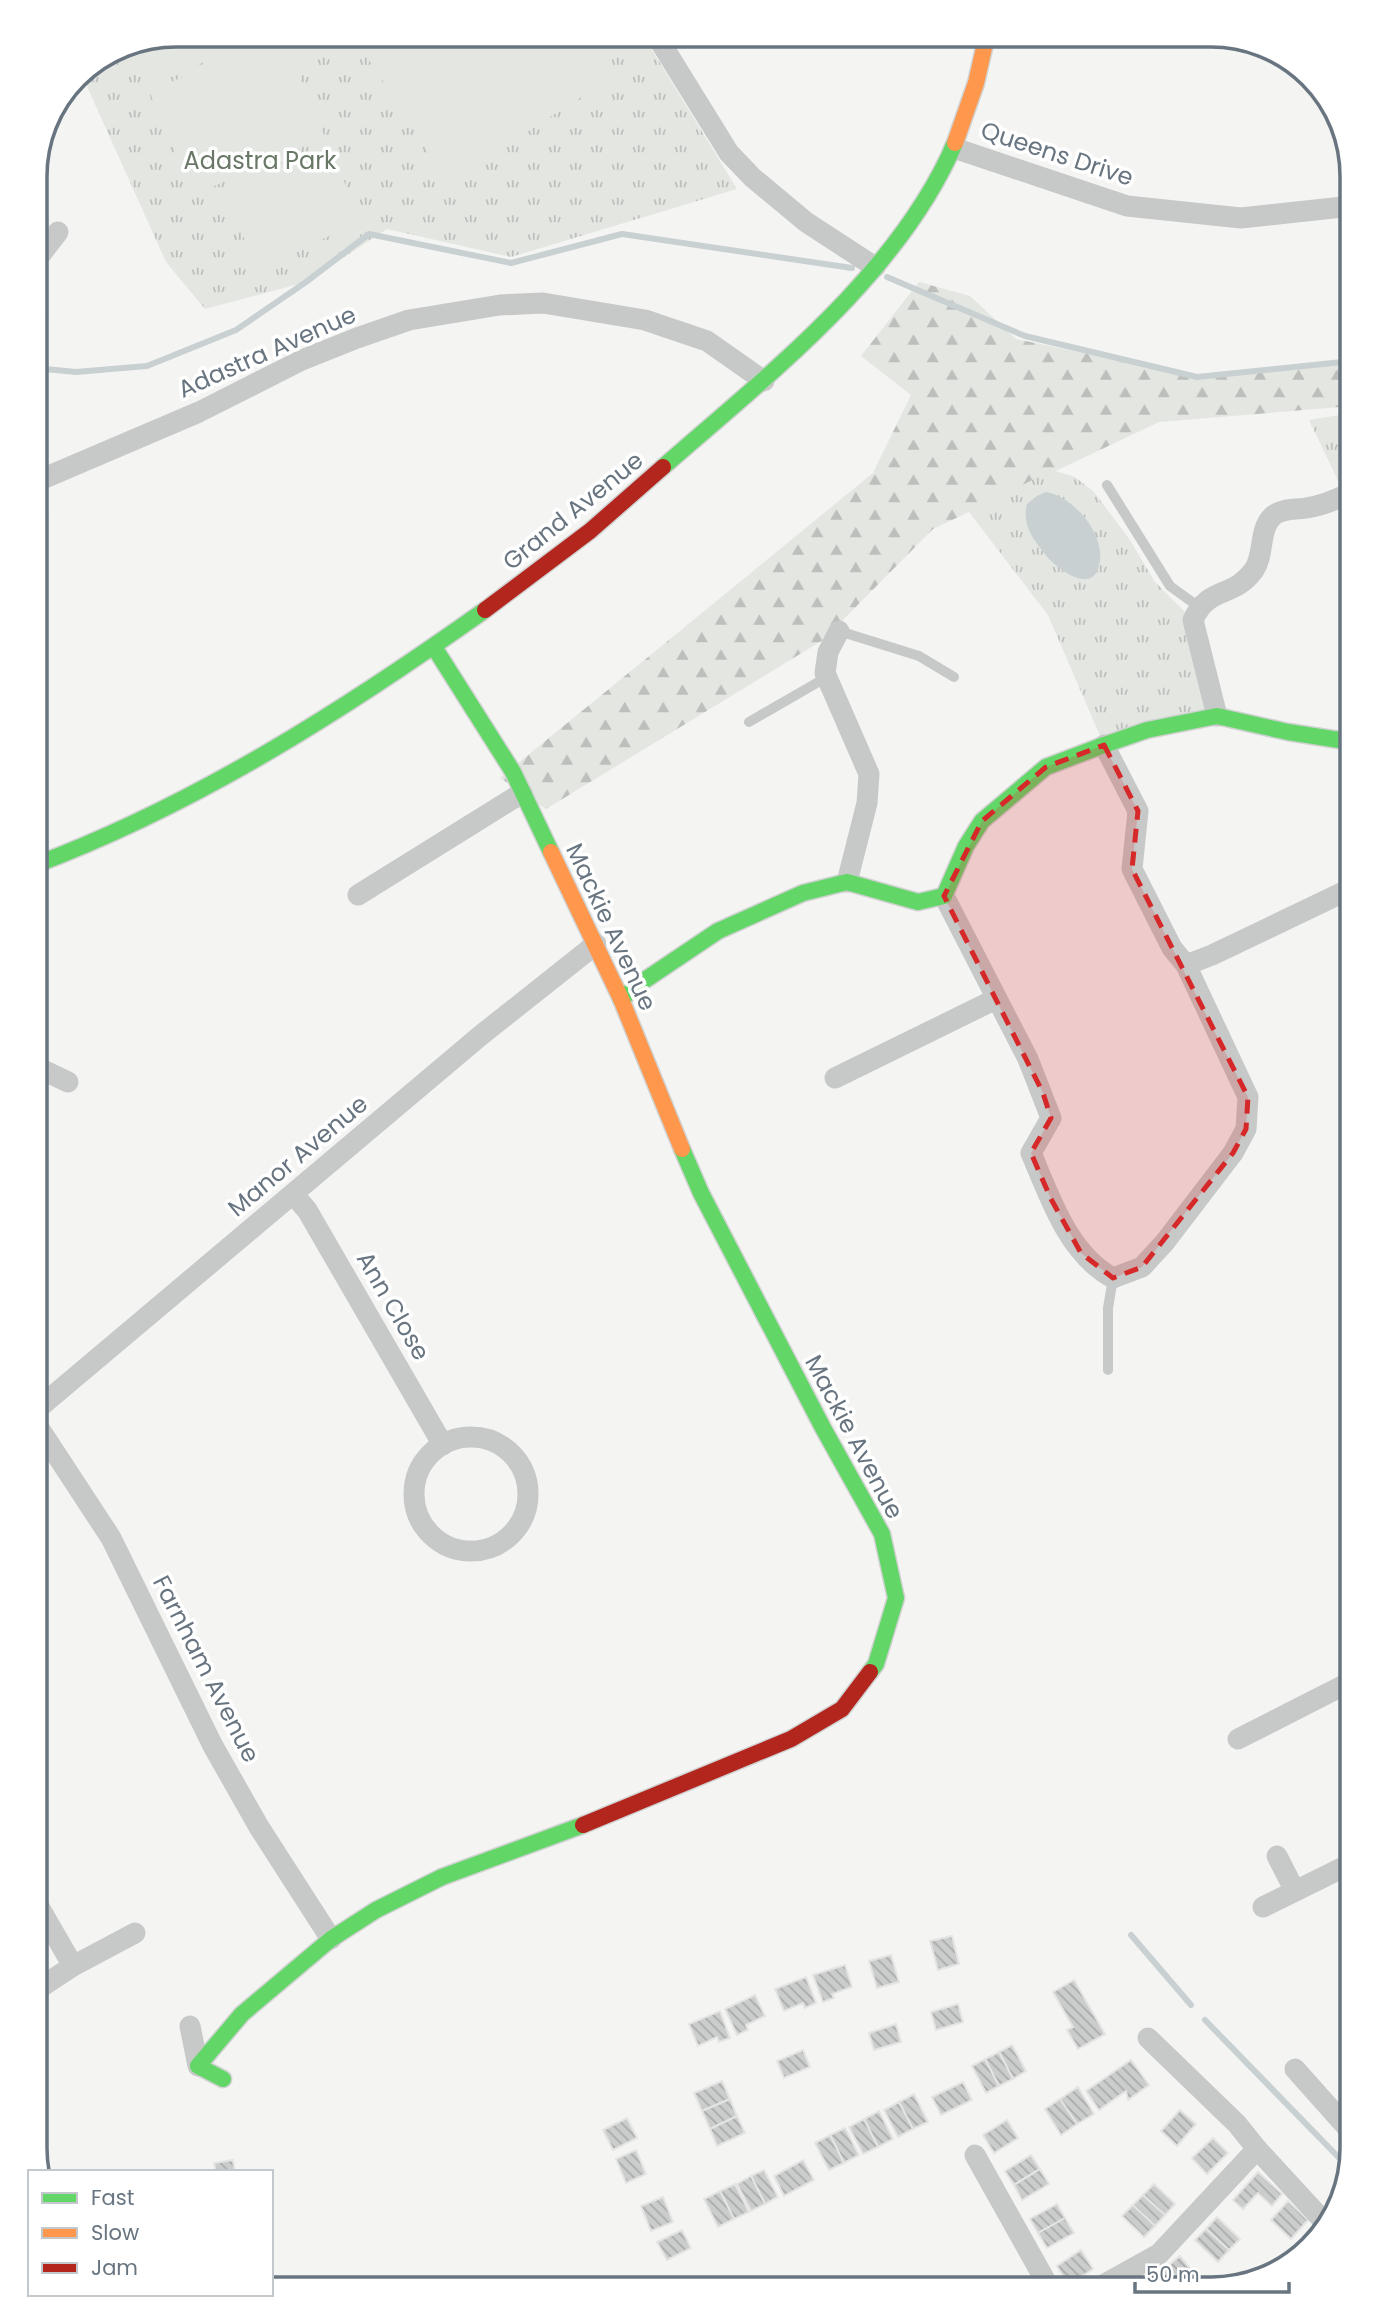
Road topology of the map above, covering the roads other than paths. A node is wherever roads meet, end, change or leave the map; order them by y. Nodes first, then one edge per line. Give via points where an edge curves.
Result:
1 (664, 48) edge
2 (984, 48) edge
3 (954, 148) junction
4 (1340, 207) edge
5 (58, 232) dead end
6 (48, 243) edge
7 (875, 267) junction
8 (764, 381) junction
9 (48, 477) edge
10 (1107, 485) dead end
11 (1340, 497) edge
12 (1199, 607) junction
13 (839, 631) joint
14 (434, 648) junction
15 (827, 677) junction
16 (954, 677) dead end
17 (1217, 716) junction
18 (749, 722) dead end
19 (1340, 740) edge
20 (1104, 744) junction
21 (522, 793) junction
22 (48, 860) edge
23 (847, 882) junction
24 (1340, 894) edge
25 (358, 895) dead end
26 (944, 897) junction
27 (596, 944) junction
28 (1186, 965) junction
29 (621, 999) junction
30 (996, 999) junction
31 (48, 1072) edge
32 (835, 1078) dead end
33 (68, 1082) dead end
34 (294, 1195) junction
35 (1113, 1278) junction
36 (1108, 1370) dead end
37 (47, 1401) edge
38 (47, 1441) edge
39 (443, 1445) junction
40 (1340, 1687) edge
41 (1238, 1739) dead end
42 (1277, 1856) dead end
43 (1340, 1869) edge
44 (1295, 1891) junction
45 (1263, 1907) dead end
46 (47, 1921) edge
47 (135, 1933) dead end
48 (331, 1939) junction
49 (73, 1966) junction
50 (47, 1983) edge
51 (190, 2026) dead end
52 (1148, 2038) dead end
53 (198, 2066) junction
54 (1295, 2069) dead end
55 (223, 2079) dead end
56 (1340, 2120) edge
57 (1258, 2149) junction
58 (975, 2155) dead end
59 (1319, 2217) edge
60 (1043, 2277) edge
61 (1118, 2277) edge

1 - 7 street via 729,153 753,178 806,222
2 - 3 street, Grand Avenue
3 - 4 street, Queens Drive via 1127,206 1241,218
3 - 7 street, Grand Avenue via 916,214
5 - 6 street
7 - 8 street, Grand Avenue
8 - 9 street, Adastra Avenue via 707,341 645,320 543,303 500,305 409,320 357,338
8 - 14 street, Grand Avenue via 579,539
10 - 12 lane via 1170,586
11 - 12 street via 1275,514 1266,524 1254,570 1235,589
12 - 17 street via 1193,620
13 - 15 street via 828,652
13 - 16 lane via 919,656
14 - 21 street, Mackie Avenue
14 - 22 street, Grand Avenue via 240,769
15 - 18 lane
15 - 23 street via 869,774 867,803
17 - 19 street
17 - 20 street
20 - 26 street via 1046,767 982,821
20 - 28 street via 1138,811 1132,869 1171,948
21 - 25 street
21 - 27 street, Mackie Avenue
23 - 26 street via 918,902
23 - 29 street via 803,893 718,931
24 - 28 street
26 - 30 street
27 - 29 street, Mackie Avenue
27 - 34 street, Manor Avenue
28 - 35 street via 1248,1097 1246,1129 1165,1242 1142,1267
29 - 48 street, Mackie Avenue via 701,1193 882,1534 895,1598 876,1664 842,1709 791,1739 554,1837 442,1877
30 - 32 street
30 - 35 street via 1028,1059 1051,1118 1031,1153 1081,1254
31 - 33 street
34 - 37 street, Manor Avenue
34 - 39 street, Ann Close
35 - 36 lane
38 - 48 street, Farnham Avenue via 111,1538 213,1746
39 - 39 street via 461,1438 499,1444 525,1474 526,1512 502,1543 484,1550 448,1547 422,1523 414,1489 419,1471
40 - 41 street
42 - 44 street
43 - 44 street
44 - 45 street
46 - 49 street
47 - 49 street
48 - 53 street, Mackie Avenue via 242,2014
49 - 50 street
51 - 53 street
52 - 57 street
53 - 55 street
54 - 56 street
57 - 59 street
57 - 61 street via 1159,2254
58 - 60 street

